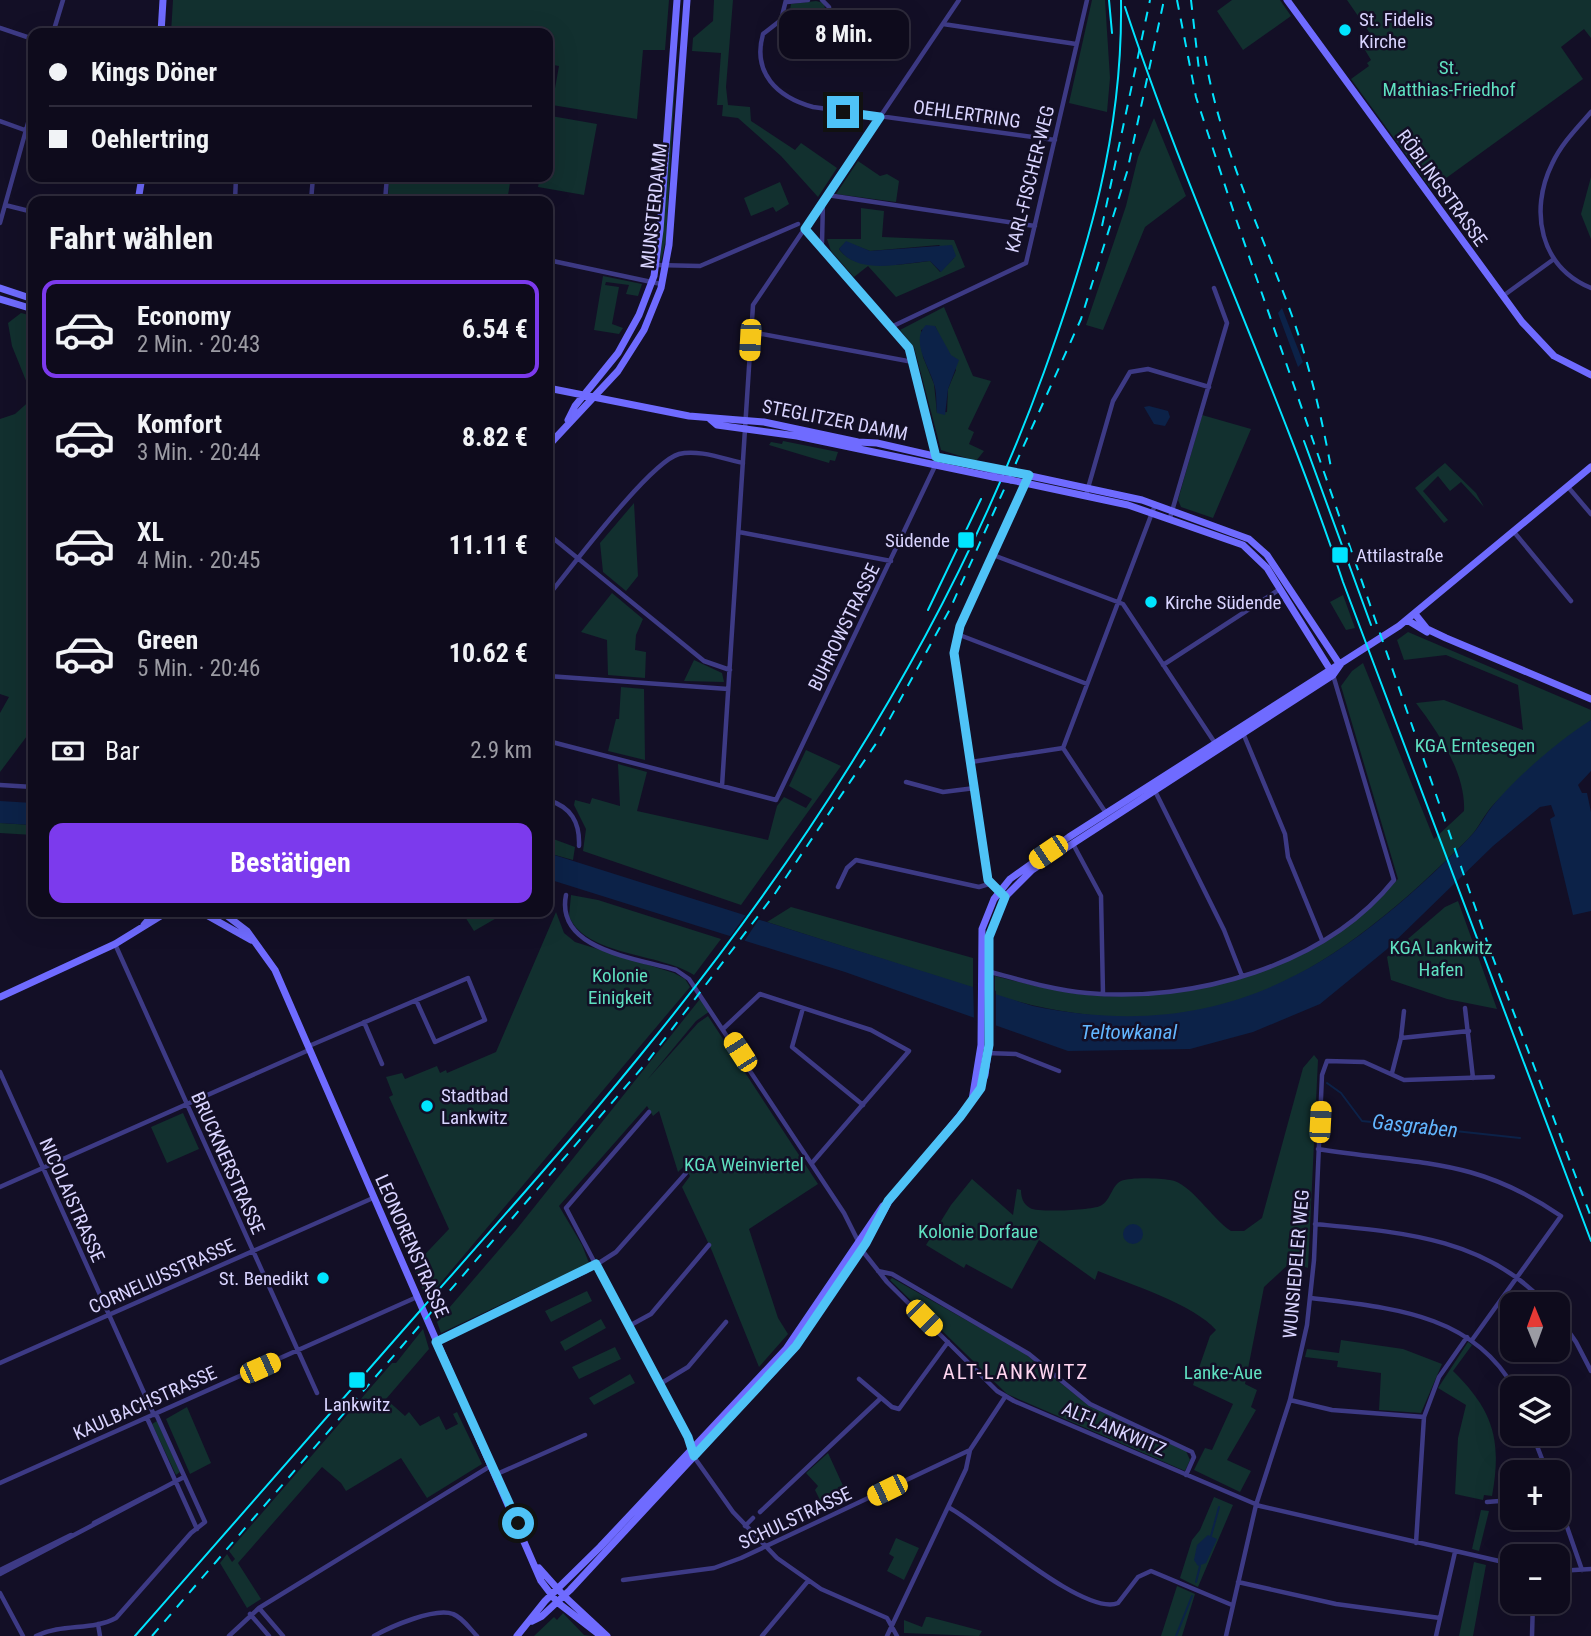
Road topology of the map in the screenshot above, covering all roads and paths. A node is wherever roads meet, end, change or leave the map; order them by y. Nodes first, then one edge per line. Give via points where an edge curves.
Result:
1 (63, 0) edge
2 (163, 0) edge
3 (677, 0) edge
4 (687, 0) edge
5 (808, 0) edge
6 (822, 0) edge
7 (959, 0) edge
8 (1087, 0) edge
9 (1287, 0) edge
10 (786, 1) edge
11 (784, 15) junction
12 (943, 24) junction
13 (0, 28) edge
14 (55, 28) edge
15 (161, 28) edge
16 (28, 36) edge
17 (1076, 44) junction
18 (673, 57) junction
19 (683, 58) junction
20 (1591, 112) edge
21 (880, 117) junction
22 (0, 121) edge
23 (28, 123) edge
24 (26, 131) junction
25 (1055, 140) junction
26 (827, 195) junction
27 (822, 201) junction
28 (5, 205) junction
29 (28, 211) edge
30 (0, 223) edge
31 (798, 224) dead end
32 (1035, 226) junction
33 (805, 229) junction
34 (822, 243) dead end
35 (1554, 259) junction
36 (553, 261) edge
37 (656, 265) junction
38 (665, 266) junction
39 (652, 282) junction
40 (661, 284) junction
41 (0, 288) edge
42 (1214, 288) dead end
43 (1591, 288) edge
44 (28, 297) edge
45 (1502, 297) junction
46 (0, 299) edge
47 (28, 307) edge
48 (891, 327) junction
49 (751, 332) junction
50 (913, 362) junction
51 (1591, 375) edge
52 (1209, 387) junction
53 (553, 389) edge
54 (584, 395) junction
55 (596, 397) junction
56 (710, 419) junction
57 (745, 419) junction
58 (566, 424) junction
59 (745, 429) junction
60 (553, 440) edge
61 (936, 461) junction
62 (743, 463) junction
63 (1591, 467) edge
64 (1026, 479) junction
65 (1568, 487) junction
66 (1087, 491) junction
67 (1154, 508) junction
68 (1171, 514) junction
69 (1591, 514) edge
70 (739, 532) junction
71 (1514, 532) junction
72 (553, 538) edge
73 (993, 555) junction
74 (579, 559) junction
75 (891, 561) junction
76 (1284, 587) junction
77 (553, 590) edge
78 (1571, 601) dead end
79 (1119, 602) junction
80 (1415, 614) junction
81 (1407, 620) junction
82 (957, 634) junction
83 (1446, 638) junction
84 (1163, 665) junction
85 (1340, 665) junction
86 (730, 670) junction
87 (1332, 672) junction
88 (553, 676) edge
89 (1087, 684) junction
90 (729, 690) junction
91 (1591, 699) edge
92 (1241, 730) junction
93 (553, 742) edge
94 (1214, 743) junction
95 (1063, 748) junction
96 (971, 762) junction
97 (906, 782) dead end
98 (0, 785) edge
99 (722, 786) junction
100 (28, 787) edge
101 (1153, 787) junction
102 (975, 788) junction
103 (553, 802) edge
104 (1106, 814) junction
105 (1071, 840) junction
106 (579, 846) dead end
107 (989, 884) junction
108 (838, 887) dead end
109 (566, 895) dead end
110 (1002, 895) junction
111 (151, 917) edge
112 (159, 917) edge
113 (209, 917) edge
114 (229, 917) edge
115 (144, 926) junction
116 (1322, 940) junction
117 (115, 944) junction
118 (257, 945) junction
119 (984, 972) junction
120 (1242, 976) junction
121 (1103, 994) junction
122 (0, 997) edge
123 (416, 1000) junction
124 (803, 1008) junction
125 (1465, 1008) dead end
126 (1404, 1011) dead end
127 (364, 1022) junction
128 (724, 1028) junction
129 (1469, 1031) junction
130 (1401, 1038) junction
131 (309, 1047) junction
132 (985, 1053) junction
133 (382, 1064) dead end
134 (1059, 1071) dead end
135 (0, 1072) edge
136 (1392, 1073) junction
137 (1493, 1077) dead end
138 (1473, 1078) junction
139 (186, 1104) junction
140 (863, 1105) junction
141 (649, 1112) dead end
142 (1318, 1149) junction
143 (812, 1163) junction
144 (43, 1168) junction
145 (686, 1173) dead end
146 (0, 1187) edge
147 (373, 1198) junction
148 (888, 1201) junction
149 (1315, 1224) junction
150 (858, 1241) junction
151 (709, 1245) dead end
152 (861, 1250) junction
153 (252, 1251) junction
154 (596, 1264) junction
155 (876, 1270) junction
156 (1518, 1278) junction
157 (1533, 1292) edge
158 (417, 1297) junction
159 (1311, 1298) junction
160 (109, 1315) junction
161 (726, 1322) dead end
162 (629, 1326) junction
163 (1570, 1334) edge
164 (1470, 1338) junction
165 (436, 1342) junction
166 (948, 1342) junction
167 (299, 1350) junction
168 (0, 1363) edge
169 (1591, 1371) edge
170 (1505, 1376) edge
171 (859, 1379) dead end
172 (660, 1384) junction
173 (317, 1393) dead end
174 (1005, 1397) junction
175 (881, 1398) junction
176 (1290, 1400) junction
177 (155, 1414) junction
178 (1424, 1417) junction
179 (148, 1418) junction
180 (585, 1435) dead end
181 (970, 1450) junction
182 (693, 1453) junction
183 (493, 1465) junction
184 (497, 1474) junction
185 (1186, 1475) junction
186 (184, 1477) junction
187 (176, 1481) junction
188 (0, 1483) edge
189 (1500, 1501) edge
190 (1487, 1502) dead end
191 (1256, 1504) junction
192 (948, 1507) junction
193 (760, 1512) dead end
194 (753, 1518) dead end
195 (745, 1526) junction
196 (197, 1529) junction
197 (1568, 1530) edge
198 (1416, 1543) junction
199 (766, 1548) junction
200 (1455, 1552) junction
201 (1500, 1561) edge
202 (1591, 1569) edge
203 (1582, 1570) junction
204 (1570, 1571) edge
205 (0, 1572) edge
206 (623, 1580) dead end
207 (808, 1581) junction
208 (1238, 1582) junction
209 (0, 1593) edge
210 (557, 1596) junction
211 (1232, 1605) junction
212 (259, 1608) junction
213 (250, 1614) junction
214 (1533, 1614) edge
215 (1440, 1618) junction
216 (98, 1624) junction
217 (892, 1625) junction
218 (23, 1636) edge
219 (36, 1636) edge
220 (100, 1636) edge
221 (229, 1636) edge
222 (269, 1636) edge
223 (283, 1636) edge
224 (374, 1636) edge
225 (477, 1636) edge
226 (517, 1636) edge
227 (601, 1636) edge
228 (607, 1636) edge
229 (762, 1636) edge
230 (887, 1636) edge
231 (897, 1636) edge
232 (1226, 1636) edge
233 (1436, 1636) edge
234 (1532, 1636) edge

1 - 14 street
2 - 15 main road
3 - 18 main road, MUNSTERDAMM
4 - 19 main road, MUNSTERDAMM
5 - 10 street
6 - 11 street via 829,7 830,19 821,31 811,32
7 - 12 street
8 - 17 street, KARL-FISCHER-WEG
9 - 45 main road, RÖBLINGSTRASSE
10 - 11 street, OEHLERTRING
11 - 21 street, OEHLERTRING via 765,30 761,40 761,64 773,86 806,106
12 - 17 street
12 - 21 street
13 - 16 street
17 - 25 street, KARL-FISCHER-WEG
18 - 19 main road
18 - 37 main road, MUNSTERDAMM
19 - 38 main road, MUNSTERDAMM
20 - 35 street via 1559,151 1542,190 1539,220
21 - 25 street, OEHLERTRING
21 - 26 street
22 - 24 street
23 - 24 street
24 - 28 street
25 - 32 street, KARL-FISCHER-WEG
26 - 27 street
26 - 32 street
27 - 33 street
27 - 34 street
28 - 29 street
28 - 30 street
31 - 38 street via 700,267
32 - 48 street, KARL-FISCHER-WEG via 1023,264
33 - 48 street
33 - 49 street via 753,305
35 - 43 street via 1567,274
35 - 45 street
36 - 39 street
37 - 38 street
37 - 39 main road, MUNSTERDAMM
38 - 40 main road, MUNSTERDAMM
39 - 40 street
39 - 54 main road, MUNSTERDAMM via 618,353
40 - 55 main road, MUNSTERDAMM via 639,339
41 - 44 main road
42 - 52 street via 1227,323
45 - 51 main road, RÖBLINGSTRASSE via 1547,349
46 - 47 main road
48 - 50 street via 905,342
49 - 50 street
49 - 57 street
50 - 61 street
52 - 66 street via 1148,369 1130,372 1113,401
52 - 68 street
53 - 54 main road, STEGLITZER DAMM
54 - 55 main road, STEGLITZER DAMM
54 - 58 main road, MUNSTERDAMM
55 - 56 main road, STEGLITZER DAMM
55 - 58 main road, MUNSTERDAMM
56 - 57 main road, STEGLITZER DAMM
56 - 59 main road, STEGLITZER DAMM via 717,425
57 - 59 street
57 - 61 main road, STEGLITZER DAMM via 877,443
58 - 60 main road
59 - 61 main road, STEGLITZER DAMM
59 - 62 street
61 - 64 main road, STEGLITZER DAMM, bridge
61 - 75 street, BUHROWSTRASSE
62 - 70 street
62 - 74 street via 694,453 673,457 645,481
63 - 65 main road
64 - 66 main road, STEGLITZER DAMM
64 - 73 street
65 - 69 street
65 - 71 main road
66 - 67 main road, STEGLITZER DAMM
67 - 68 main road, STEGLITZER DAMM
67 - 79 street
68 - 76 main road, STEGLITZER DAMM via 1249,539 1267,555
70 - 75 street
70 - 86 street
71 - 78 street
71 - 80 main road
72 - 74 street
73 - 79 street
73 - 82 street
74 - 77 street
74 - 86 street via 704,661
75 - 99 street, BUHROWSTRASSE via 776,800
76 - 84 street
76 - 85 main road, STEGLITZER DAMM
76 - 87 main road, STEGLITZER DAMM
79 - 84 street
79 - 89 street
80 - 81 main road
80 - 83 main road via 1427,629
81 - 83 main road
81 - 85 main road
82 - 89 street
82 - 96 street via 954,664
83 - 91 main road
84 - 94 street
85 - 87 main road
86 - 90 street
87 - 92 main road
87 - 116 street via 1393,881
88 - 90 street
89 - 95 street
90 - 99 street
92 - 94 main road
92 - 101 main road
92 - 116 street via 1285,834 1288,857
93 - 99 street
94 - 101 main road
95 - 96 street
95 - 104 street
96 - 102 street
97 - 102 street via 943,792
98 - 100 street
101 - 104 main road
101 - 105 main road
101 - 120 street
102 - 107 street
103 - 106 street via 571,813 579,831
104 - 105 main road
105 - 110 main road
105 - 121 street via 1101,896
107 - 108 street via 979,887 856,860
107 - 110 street
109 - 128 street, ALT-LANKWITZ via 566,919 578,937 681,972
110 - 119 main road
110 - 119 main road via 984,922 980,954
111 - 115 main road
112 - 115 main road
113 - 118 main road, LEONORENSTRASSE
114 - 118 main road, LEONORENSTRASSE
115 - 117 main road
116 - 120 street
117 - 122 main road
117 - 139 street, BRUCKNERSTRASSE
118 - 131 main road, LEONORENSTRASSE via 275,970
119 - 121 street
119 - 132 main road
120 - 121 street via 1171,992
123 - 123 street via 468,978 485,1021 435,1042
123 - 127 street
124 - 128 street via 757,995
124 - 140 street via 792,1047
124 - 140 street via 871,1030 909,1051
125 - 129 street
126 - 130 street
127 - 131 street
127 - 133 street
128 - 143 street, ALT-LANKWITZ
129 - 130 street
129 - 138 street
130 - 136 street
131 - 139 street
131 - 147 main road, LEONORENSTRASSE
132 - 134 street via 1016,1054
132 - 148 main road via 985,1075 972,1101
135 - 144 street, NICOLAISTRASSE
136 - 138 street via 1404,1080
136 - 142 street, WUNSIEDELER WEG via 1354,1060 1326,1061
137 - 138 street
139 - 144 street
139 - 153 street, BRUCKNERSTRASSE
140 - 143 street
141 - 154 street via 566,1208
142 - 149 street, WUNSIEDELER WEG
142 - 156 street via 1466,1169 1520,1191 1561,1216
143 - 150 street, ALT-LANKWITZ
144 - 146 street
144 - 160 street, NICOLAISTRASSE
145 - 154 street via 631,1238
147 - 153 street, CORNELIUSSTRASSE
147 - 158 main road, LEONORENSTRASSE
148 - 150 main road
148 - 152 main road
149 - 156 street via 1438,1240 1478,1254
149 - 159 street, WUNSIEDELER WEG
150 - 152 street, ALT-LANKWITZ
150 - 182 main road via 792,1342
151 - 162 street via 651,1314
152 - 155 street, ALT-LANKWITZ
152 - 182 main road via 796,1346
153 - 160 street, CORNELIUSSTRASSE
153 - 167 street, BRUCKNERSTRASSE
154 - 162 street
154 - 165 street
155 - 166 street, ALT-LANKWITZ
155 - 185 street, ALT-LANKWITZ via 892,1274 1024,1350 1090,1404 1192,1452
156 - 157 street
156 - 164 street
158 - 165 main road, LEONORENSTRASSE
158 - 167 street, KAULBACHSTRASSE
159 - 164 street via 1409,1311
159 - 176 street, WUNSIEDELER WEG
160 - 168 street, CORNELIUSSTRASSE
160 - 177 street, NICOLAISTRASSE
161 - 172 street via 688,1367
162 - 172 street
163 - 169 street
164 - 170 street
164 - 178 street via 1440,1377
165 - 183 main road, LEONORENSTRASSE
166 - 174 street, ALT-LANKWITZ
166 - 175 street via 900,1408
167 - 173 street, BRUCKNERSTRASSE
167 - 177 street, KAULBACHSTRASSE
171 - 175 street
172 - 182 street
174 - 181 street
174 - 185 street, ALT-LANKWITZ
175 - 193 street
176 - 178 street via 1334,1410
176 - 191 street, WUNSIEDELER WEG
177 - 179 street, KAULBACHSTRASSE
177 - 186 street, NICOLAISTRASSE
178 - 198 street
179 - 187 street
179 - 188 street, KAULBACHSTRASSE
180 - 184 street
181 - 192 street
181 - 199 street, SCHULSTRASSE
182 - 195 street
182 - 210 main road
183 - 184 main road, LEONORENSTRASSE
183 - 212 street
184 - 210 main road, LEONORENSTRASSE via 541,1581
185 - 191 street, ALT-LANKWITZ
186 - 187 street
186 - 196 street, NICOLAISTRASSE via 205,1522
187 - 196 street
187 - 205 street
189 - 190 street
191 - 198 street, ALT-LANKWITZ
191 - 208 street, WUNSIEDELER WEG
192 - 211 street via 1033,1569 1102,1605 1118,1603 1138,1577 1151,1571
192 - 217 street
194 - 195 street
195 - 199 street
196 - 216 street via 128,1608
197 - 203 street
198 - 200 street, ALT-LANKWITZ
199 - 206 street, SCHULSTRASSE via 714,1567
199 - 207 street
200 - 201 street, ALT-LANKWITZ
200 - 215 street
202 - 203 street
203 - 204 street
207 - 217 street via 887,1618
207 - 229 street
208 - 211 street, WUNSIEDELER WEG
208 - 215 street via 1336,1604
209 - 218 street
210 - 226 main road
210 - 227 main road
210 - 228 main road
211 - 232 street, WUNSIEDELER WEG
212 - 213 street
212 - 223 street
213 - 221 street
213 - 222 street
214 - 234 street
215 - 233 street
216 - 219 street via 66,1626
216 - 220 street
217 - 230 street
217 - 231 street
224 - 225 street via 405,1622 449,1612

